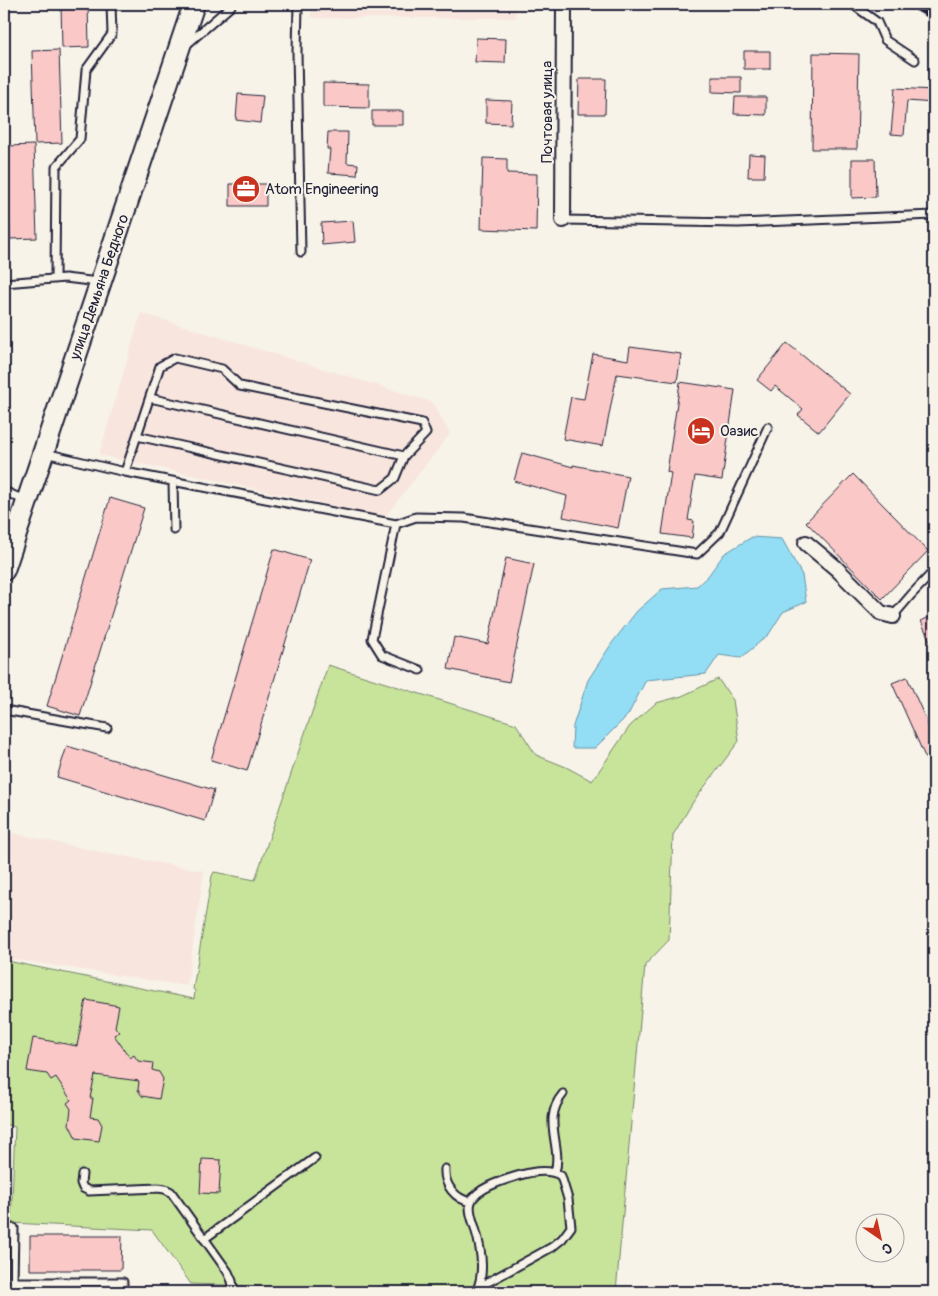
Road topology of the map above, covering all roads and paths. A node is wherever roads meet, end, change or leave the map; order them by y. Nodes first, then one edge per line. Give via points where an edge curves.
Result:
1 (111, 4) edge
2 (194, 4) edge
3 (231, 4) edge
4 (298, 4) edge
5 (564, 4) edge
6 (852, 4) edge
7 (178, 52) junction
8 (915, 60) dead end
9 (934, 215) edge
10 (563, 220) joint
11 (302, 252) dead end
12 (55, 279) junction
13 (100, 282) junction
14 (4, 283) edge
15 (150, 398) junction
16 (768, 426) dead end
17 (137, 436) junction
18 (42, 453) junction
19 (404, 456) junction
20 (125, 472) junction
21 (173, 482) junction
22 (4, 491) edge
23 (27, 501) junction
24 (396, 524) junction
25 (174, 530) dead end
26 (806, 543) dead end
27 (4, 570) edge
28 (934, 571) edge
29 (893, 616) joint
30 (420, 670) dead end
31 (4, 710) edge
32 (108, 728) dead end
33 (562, 1094) dead end
34 (315, 1158) dead end
35 (445, 1169) dead end
36 (556, 1172) junction
37 (82, 1174) dead end
38 (471, 1202) junction
39 (14, 1228) dead end
40 (204, 1239) junction
41 (478, 1290) edge
42 (122, 1292) edge
43 (234, 1292) edge

1 - 12 lane via 112,34 86,70 80,139 56,167
2 - 7 main road, улица Демьяна Бедного
3 - 7 lane
4 - 11 lane
5 - 10 street, Почтовая улица
6 - 8 lane via 877,22 885,40
7 - 13 main road, улица Демьяна Бедного
9 - 10 lane via 738,223
12 - 13 lane
12 - 14 lane
13 - 18 main road, улица Демьяна Бедного
15 - 17 lane
15 - 19 lane
15 - 19 lane via 160,366 175,358 184,360 222,369 240,386 422,423 426,433
16 - 24 lane via 720,532 697,554 464,518 416,516
17 - 19 lane via 380,490 395,478
17 - 20 lane
18 - 20 lane
18 - 23 main road, улица Демьяна Бедного
20 - 21 lane
21 - 24 lane
21 - 25 lane
22 - 23 lane
23 - 27 main road, улица Демьяна Бедного
24 - 30 lane via 372,639 382,655
26 - 29 street via 881,613
28 - 29 lane
31 - 32 lane
33 - 36 lane via 554,1106 553,1115
34 - 40 lane
35 - 38 lane via 448,1185 455,1195
36 - 38 lane via 519,1175 479,1192
36 - 41 lane via 564,1184 571,1227 552,1247
37 - 40 lane via 83,1188 89,1191 165,1189 172,1192
38 - 41 lane via 481,1251
39 - 42 lane via 13,1282 123,1282
40 - 43 lane via 228,1272

